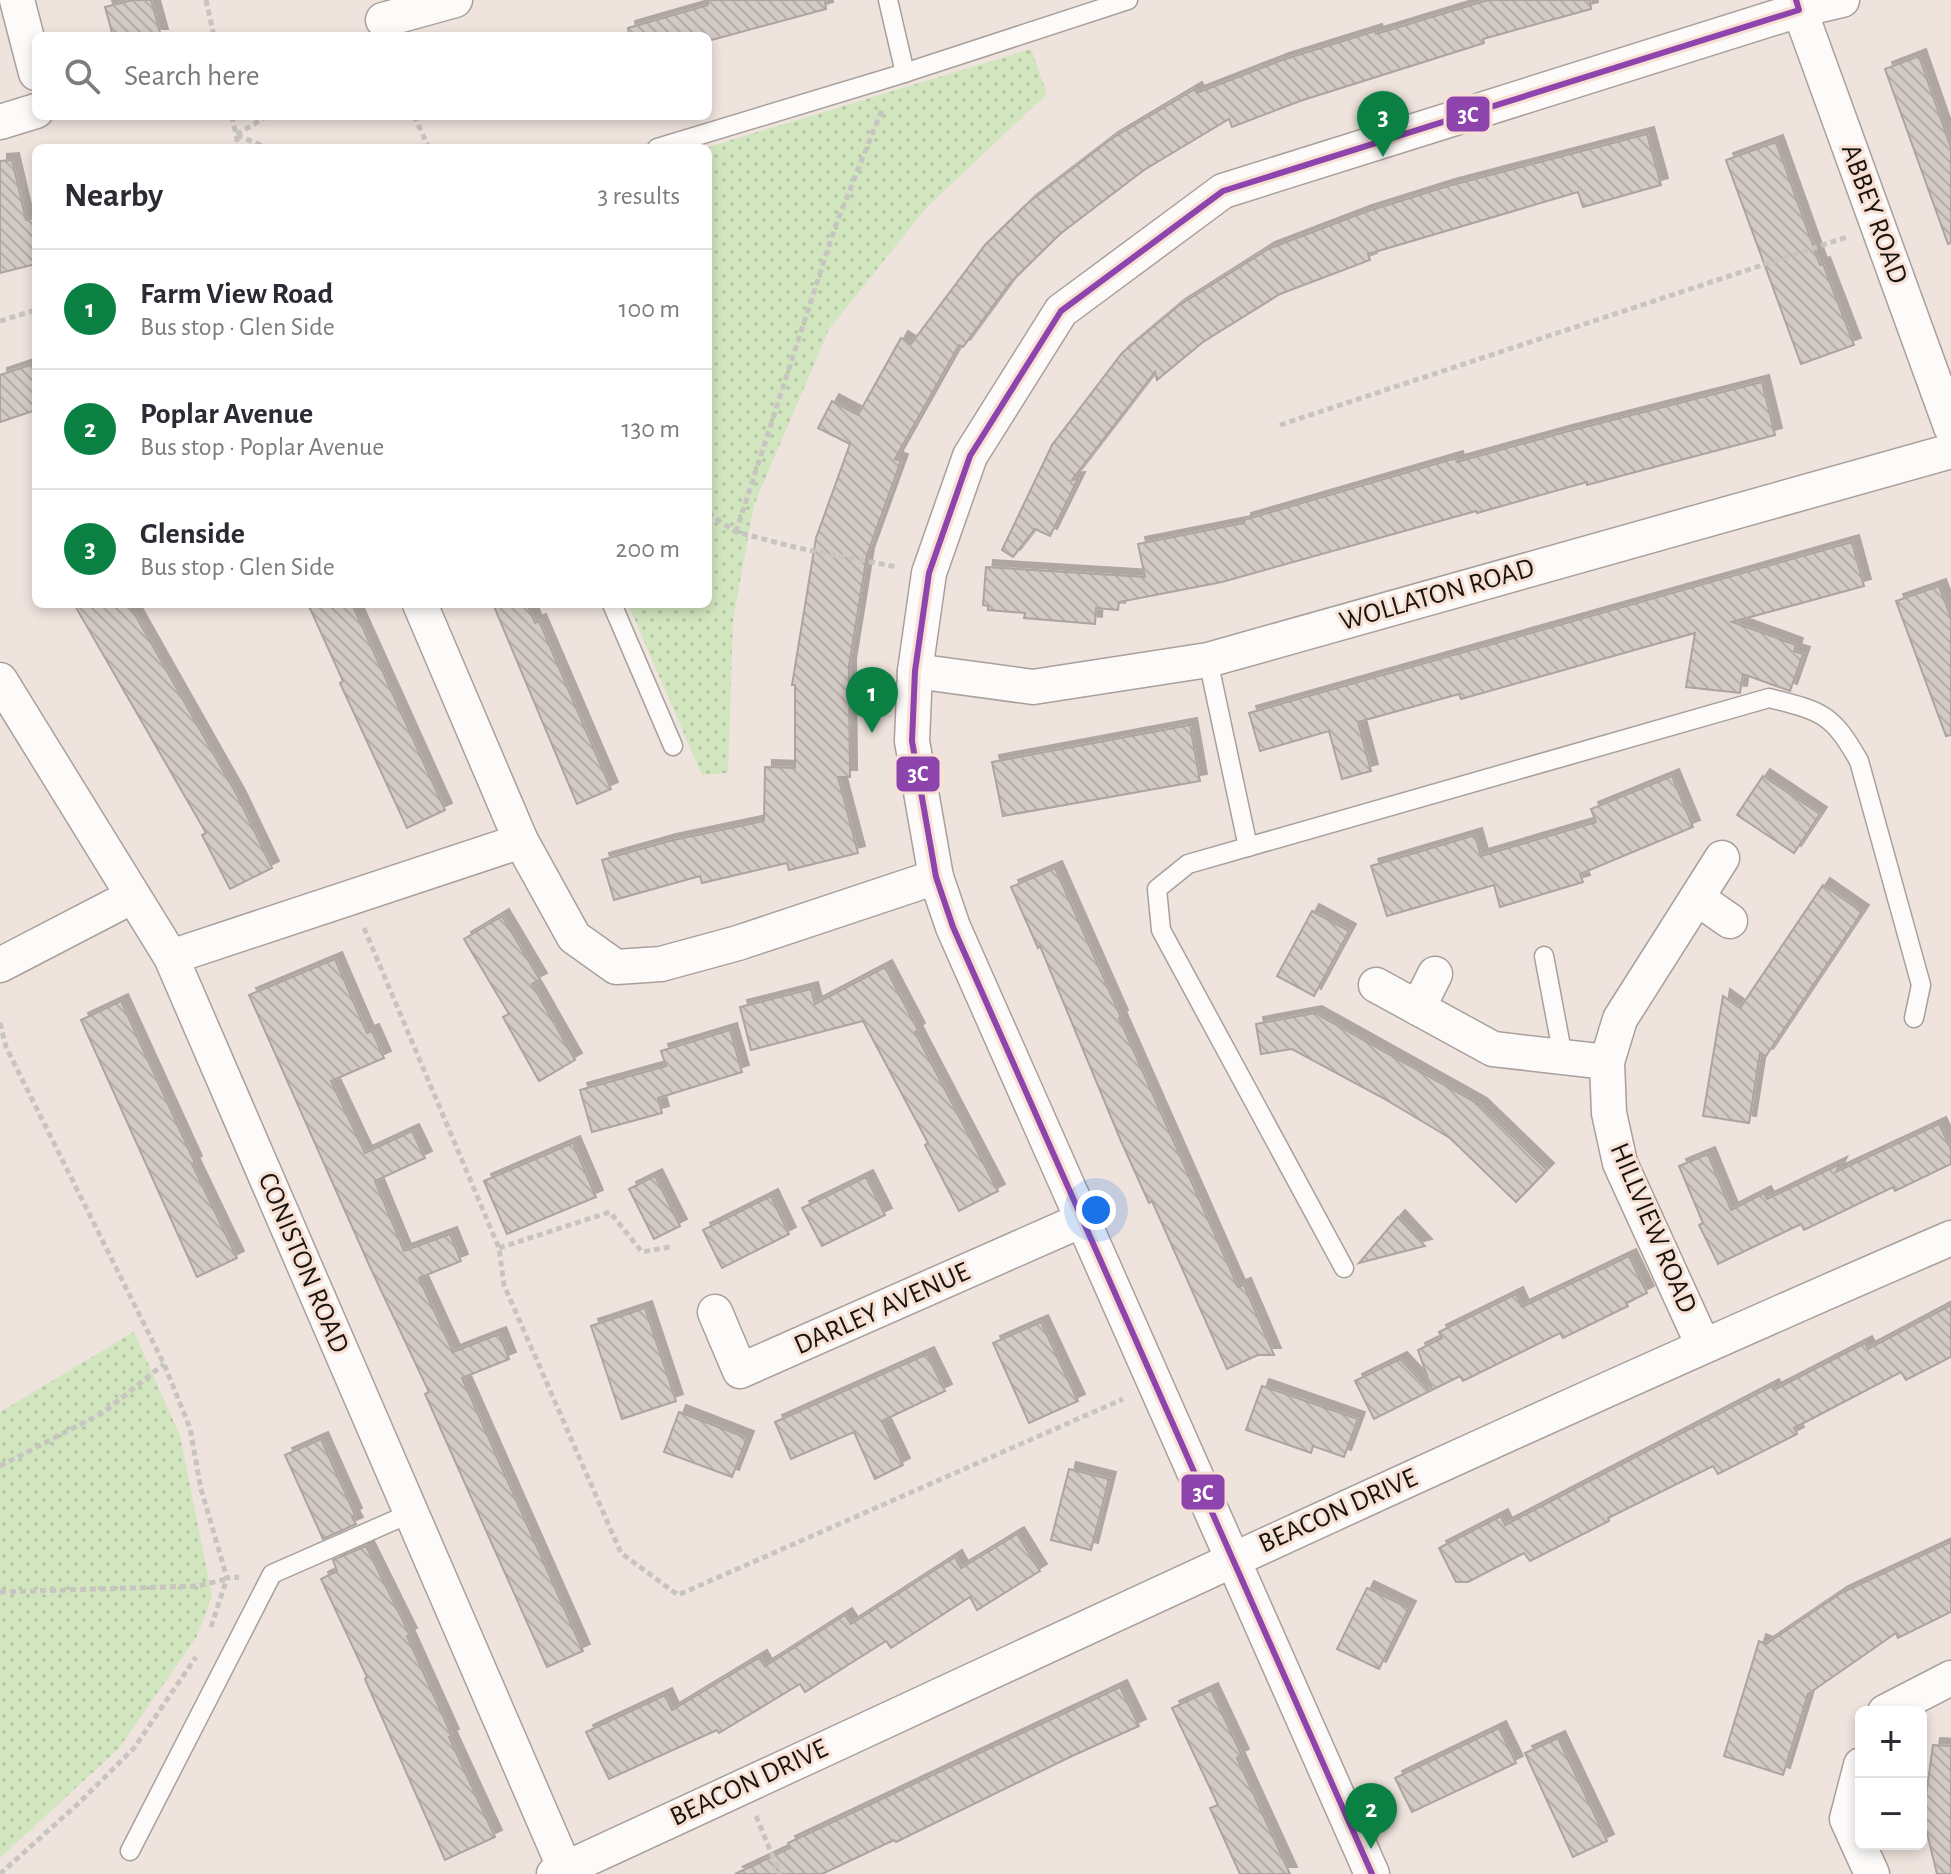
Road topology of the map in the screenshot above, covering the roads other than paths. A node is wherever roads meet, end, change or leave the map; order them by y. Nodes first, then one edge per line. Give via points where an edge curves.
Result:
1 (17, 0) edge
2 (455, 0) edge
3 (888, 0) edge
4 (1128, 0) edge
5 (1842, 0) edge
6 (421, 5) edge
7 (1798, 5) edge
8 (383, 20) dead end
9 (32, 58) edge
10 (900, 74) junction
11 (32, 112) edge
12 (0, 122) edge
13 (670, 144) edge
14 (1951, 427) edge
15 (1951, 451) edge
16 (422, 608) edge
17 (614, 608) edge
18 (1208, 660) junction
19 (915, 671) junction
20 (0, 680) edge
21 (673, 746) dead end
22 (521, 841) junction
23 (1248, 847) junction
24 (1722, 858) dead end
25 (936, 877) junction
26 (133, 896) junction
27 (1697, 898) junction
28 (1730, 921) dead end
29 (1544, 956) dead end
30 (171, 957) junction
31 (0, 965) edge
32 (1435, 974) dead end
33 (1376, 985) dead end
34 (1418, 1008) junction
35 (1914, 1018) dead end
36 (1563, 1057) junction
37 (1607, 1062) junction
38 (1082, 1220) junction
39 (1951, 1238) edge
40 (1344, 1268) dead end
41 (715, 1312) dead end
42 (1703, 1345) junction
43 (411, 1513) junction
44 (1231, 1560) junction
45 (1951, 1678) edge
46 (1897, 1706) edge
47 (1858, 1778) edge
48 (130, 1851) dead end
49 (559, 1872) edge
50 (1372, 1874) edge
51 (1872, 1874) edge

1 - 9 street
2 - 6 street
3 - 10 lane
4 - 10 lane
5 - 7 street
6 - 8 street
7 - 14 street, ABBEY ROAD
7 - 19 street via 1223,191 1061,311 970,456 929,573
10 - 13 lane
11 - 12 street
15 - 18 street, WOLLATON ROAD
16 - 22 street
17 - 21 lane
18 - 19 street, WOLLATON ROAD via 1033,687
18 - 23 lane
19 - 25 street via 912,741
20 - 26 street, CONISTON ROAD
22 - 25 street via 574,937 616,967 700,954
22 - 30 street
23 - 35 lane via 1769,698 1812,708 1841,729 1859,761 1921,985
23 - 40 lane via 1188,864 1157,889 1161,930
24 - 27 street, HILLVIEW ROAD
25 - 38 street
26 - 30 street, CONISTON ROAD
26 - 31 street
27 - 28 street
27 - 37 street, HILLVIEW ROAD via 1620,1019
29 - 36 lane
30 - 43 street, CONISTON ROAD
32 - 34 street
33 - 34 street
34 - 36 street via 1493,1049
36 - 37 street
37 - 42 street, HILLVIEW ROAD via 1609,1113 1620,1163
38 - 41 street, DARLEY AVENUE via 740,1371
38 - 44 street
39 - 42 street, BEACON DRIVE
42 - 44 street, BEACON DRIVE
43 - 48 lane via 272,1574
43 - 49 street, CONISTON ROAD
44 - 49 street, BEACON DRIVE
44 - 50 street
45 - 46 street
47 - 51 street via 1847,1819

